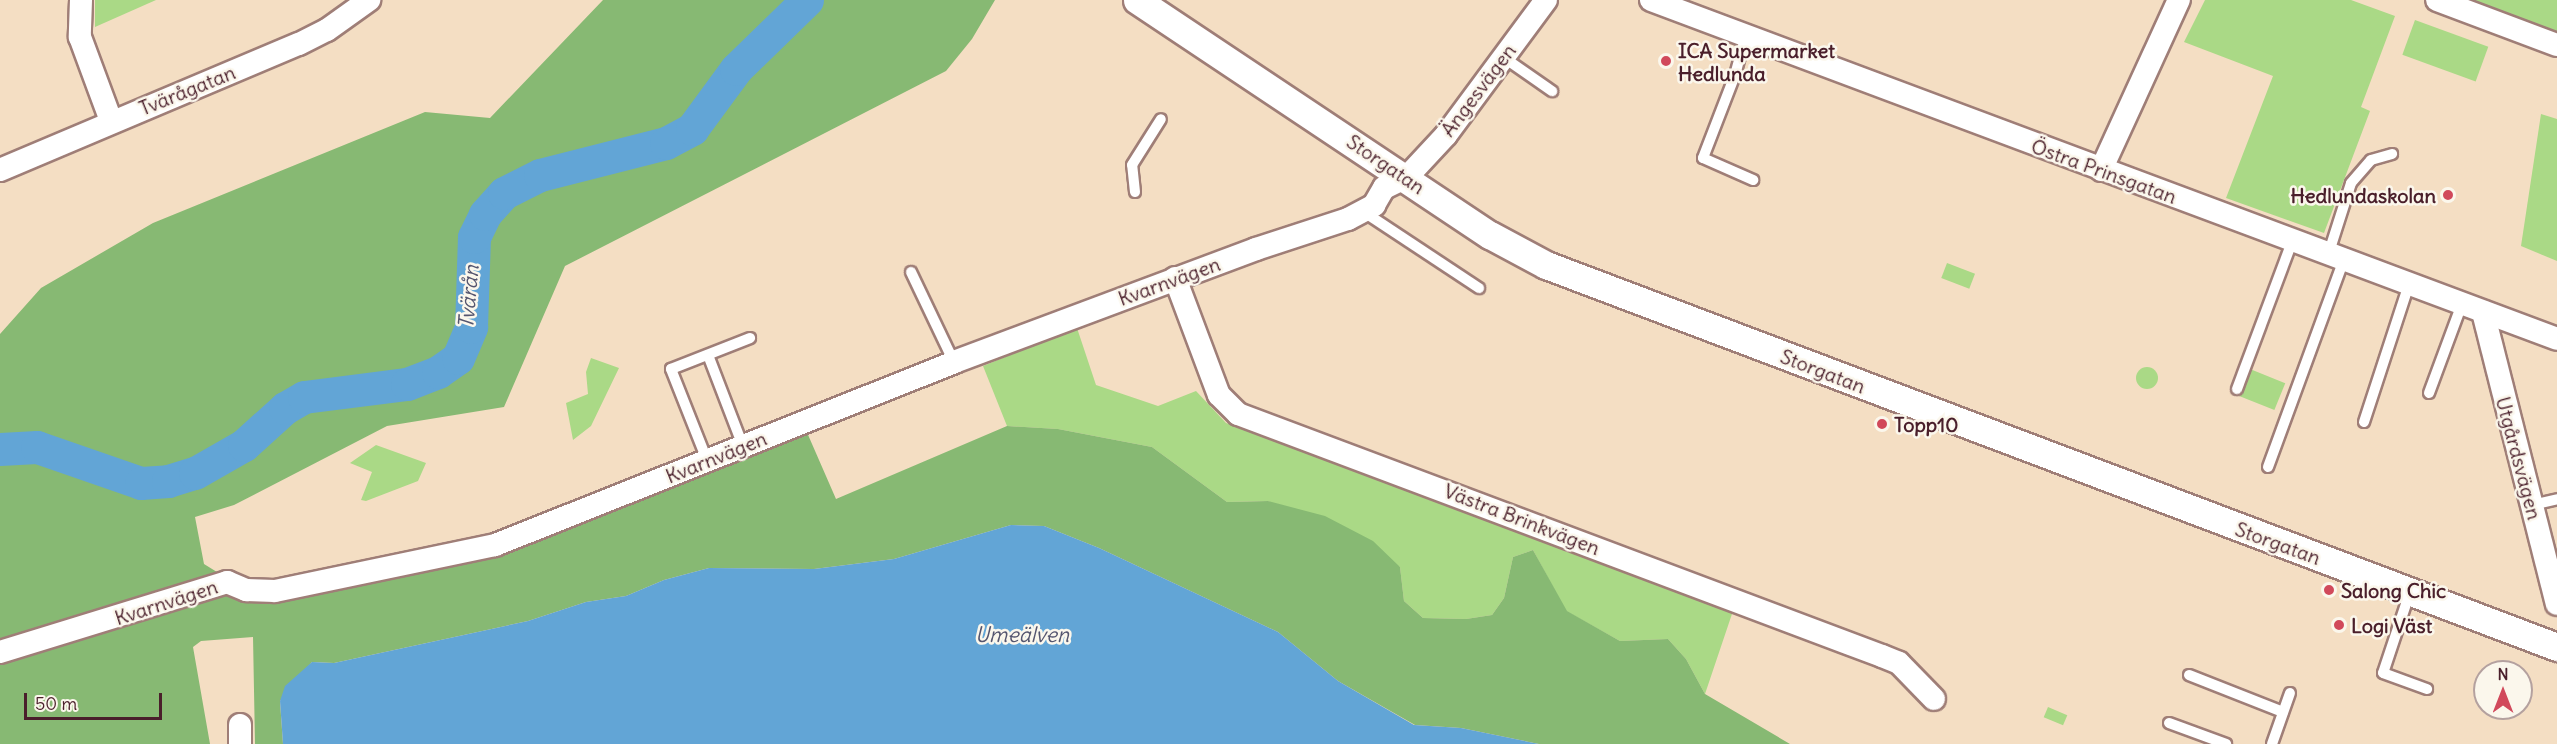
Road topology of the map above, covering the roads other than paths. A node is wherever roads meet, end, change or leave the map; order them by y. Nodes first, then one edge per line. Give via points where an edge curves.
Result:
1 (81, 0) edge
2 (369, 0) edge
3 (1137, 0) edge
4 (1546, 0) edge
5 (1652, 0) edge
6 (2180, 0) edge
7 (2437, 0) edge
8 (1746, 35) junction
9 (2556, 43) edge
10 (1503, 56) junction
11 (1552, 91) dead end
12 (1161, 119) dead end
13 (111, 121) junction
14 (2392, 154) dead end
15 (0, 170) edge
16 (2101, 170) junction
17 (1407, 177) junction
18 (1753, 180) dead end
19 (1135, 192) dead end
20 (1364, 212) junction
21 (2293, 239) junction
22 (2337, 255) junction
23 (910, 272) dead end
24 (1175, 279) junction
25 (2409, 284) junction
26 (1479, 288) dead end
27 (2462, 304) junction
28 (2483, 312) junction
29 (750, 338) dead end
30 (2557, 339) edge
31 (708, 355) junction
32 (954, 362) junction
33 (2237, 389) dead end
34 (2429, 393) dead end
35 (2364, 422) dead end
36 (742, 446) junction
37 (707, 460) junction
38 (2268, 467) dead end
39 (2557, 499) edge
40 (2532, 505) junction
41 (2554, 574) edge
42 (2410, 591) junction
43 (2557, 604) edge
44 (2557, 647) edge
45 (0, 652) edge
46 (2189, 675) dead end
47 (2427, 689) dead end
48 (2290, 693) dead end
49 (1934, 699) dead end
50 (2283, 712) junction
51 (2169, 723) dead end
52 (2226, 744) edge
53 (2272, 744) edge

1 - 13 street via 80,37
2 - 13 street, Tvärågatan via 327,30 299,44
3 - 17 street, Storgatan
4 - 10 street, Ängesvägen
5 - 8 street, Östra Prinsgatan
6 - 16 street
7 - 9 street
8 - 16 street, Östra Prinsgatan
8 - 18 lane via 1735,75 1702,158
10 - 11 lane
10 - 17 street, Ängesvägen via 1446,135
12 - 19 lane via 1132,165
13 - 15 street, Tvärågatan
14 - 22 lane via 2371,160 2351,183
16 - 21 street, Östra Prinsgatan
17 - 20 street via 1384,188 1374,205
17 - 42 street, Storgatan via 1490,235 1571,276
20 - 24 street, Kvarnvägen
20 - 26 lane
21 - 22 street, Östra Prinsgatan
21 - 33 lane
22 - 25 street, Östra Prinsgatan
22 - 38 lane
23 - 32 lane
24 - 32 street, Kvarnvägen
24 - 49 street, Västra Brinkvägen via 1219,395 1238,414 1882,656 1899,663
25 - 27 street, Östra Prinsgatan
25 - 35 lane
27 - 28 street, Östra Prinsgatan
27 - 34 lane
28 - 30 street, Östra Prinsgatan
28 - 40 street, Utgårdsvägen
29 - 31 lane
31 - 36 lane
31 - 37 lane via 671,369
32 - 36 street, Kvarnvägen
36 - 37 street, Kvarnvägen
37 - 45 street, Kvarnvägen via 495,545 275,591 246,590 227,582
39 - 40 lane
40 - 41 street, Utgårdsvägen
41 - 43 street, Utgårdsvägen
42 - 44 street, Storgatan
42 - 47 lane via 2383,673
46 - 50 lane
48 - 50 lane
50 - 53 lane
51 - 52 lane

